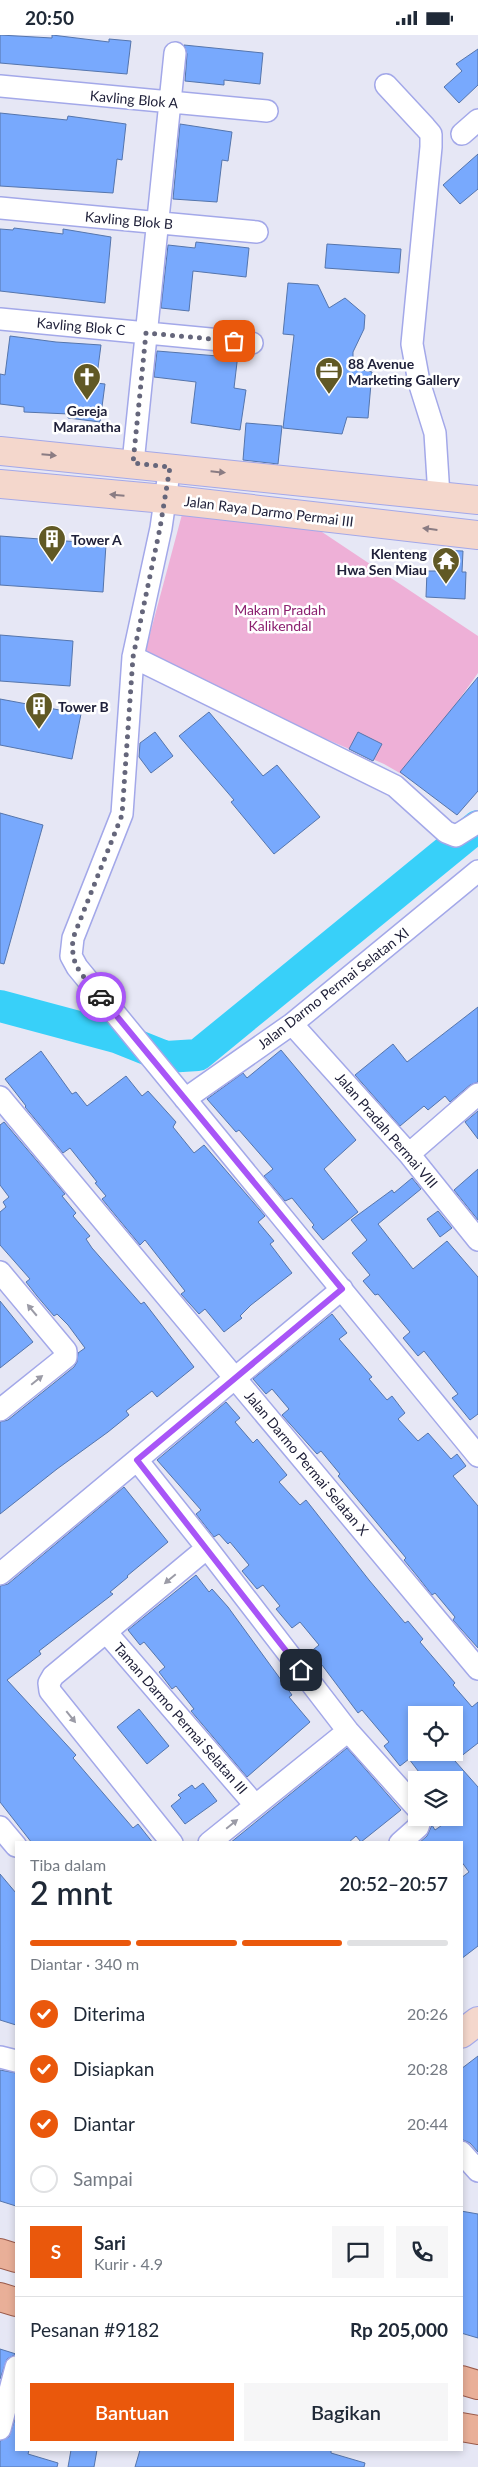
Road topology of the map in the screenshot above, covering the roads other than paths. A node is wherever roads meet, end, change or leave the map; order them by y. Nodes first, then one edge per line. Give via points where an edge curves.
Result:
1 (175, 53) dead end
2 (386, 85) dead end
3 (0, 86) edge
4 (170, 102) junction
5 (267, 111) dead end
6 (478, 120) edge
7 (462, 134) dead end
8 (0, 208) edge
9 (158, 223) junction
10 (257, 232) dead end
11 (0, 319) edge
12 (146, 333) junction
13 (252, 343) dead end
14 (0, 451) edge
15 (133, 463) junction
16 (170, 467) junction
17 (0, 484) edge
18 (356, 487) junction
19 (439, 496) junction
20 (165, 499) junction
21 (478, 500) edge
22 (352, 521) junction
23 (478, 535) edge
24 (133, 657) junction
25 (478, 822) edge
26 (478, 871) edge
27 (292, 1024) junction
28 (478, 1094) edge
29 (0, 1097) edge
30 (185, 1099) junction
31 (409, 1154) junction
32 (478, 1240) edge
33 (0, 1272) edge
34 (342, 1289) junction
35 (236, 1378) junction
36 (0, 1410) edge
37 (478, 1456) edge
38 (137, 1460) junction
39 (207, 1548) junction
40 (0, 1574) edge
41 (106, 1632) junction
42 (478, 1669) edge
43 (348, 1731) junction
44 (408, 1798) edge
45 (255, 1805) junction
46 (418, 1826) edge
47 (0, 1827) edge
48 (170, 1841) edge
49 (212, 1841) edge
50 (402, 1841) edge
51 (15, 1845) edge
52 (478, 2021) edge
53 (463, 2033) edge
54 (0, 2057) edge
55 (15, 2061) edge
56 (463, 2154) edge
57 (478, 2171) edge
58 (0, 2253) edge
59 (15, 2258) edge
60 (0, 2297) edge
61 (15, 2301) edge
62 (15, 2371) edge
63 (463, 2381) edge
64 (478, 2385) edge
65 (463, 2427) edge
66 (0, 2429) edge
67 (478, 2431) edge

1 - 4 street
2 - 19 street via 430,135 412,343 419,382 435,433
3 - 4 street, Kavling Blok A
4 - 5 street, Kavling Blok A
4 - 9 street
6 - 7 street
8 - 9 street, Kavling Blok B
9 - 10 street, Kavling Blok B
9 - 12 street
11 - 12 street, Kavling Blok C
12 - 13 street, Kavling Blok C
12 - 15 street
14 -> 15 main road
15 - 16 main road
16 -> 18 main road
16 - 20 street
20 -> 17 main road, Jalan Raya Darmo Permai III
18 - 19 main road
18 - 22 main road
19 - 21 main road
20 - 22 main road, Jalan Raya Darmo Permai III
20 - 24 street
23 -> 22 main road, Jalan Raya Darmo Permai III
24 - 25 street via 395,786 446,832 456,836
24 - 30 street via 122,815 73,938 71,956
26 - 27 street, Jalan Darmo Permai Selatan XI
27 - 30 street, Jalan Darmo Permai Selatan XI
27 - 31 street, Jalan Pradah Permai VIII
28 - 31 street
29 - 35 street, Jalan Darmo Permai Selatan X
30 - 34 street
31 - 32 street, Jalan Pradah Permai VIII
36 -> 33 street via 66,1357 64,1347
34 - 35 street
34 - 37 street
35 - 38 street
35 - 42 street, Jalan Darmo Permai Selatan X
38 - 39 street
38 - 40 street
39 -> 41 street
39 - 43 street
41 - 45 street, Taman Darmo Permai Selatan III
41 -> 48 street via 53,1676 49,1683 50,1691
43 - 44 street
43 - 45 street
49 -> 45 street
46 - 50 street
47 - 51 street
52 - 53 main road
54 - 55 street
56 - 57 street
58 - 59 main road
60 - 61 main road
62 - 66 street
63 - 64 main road
65 - 67 main road

